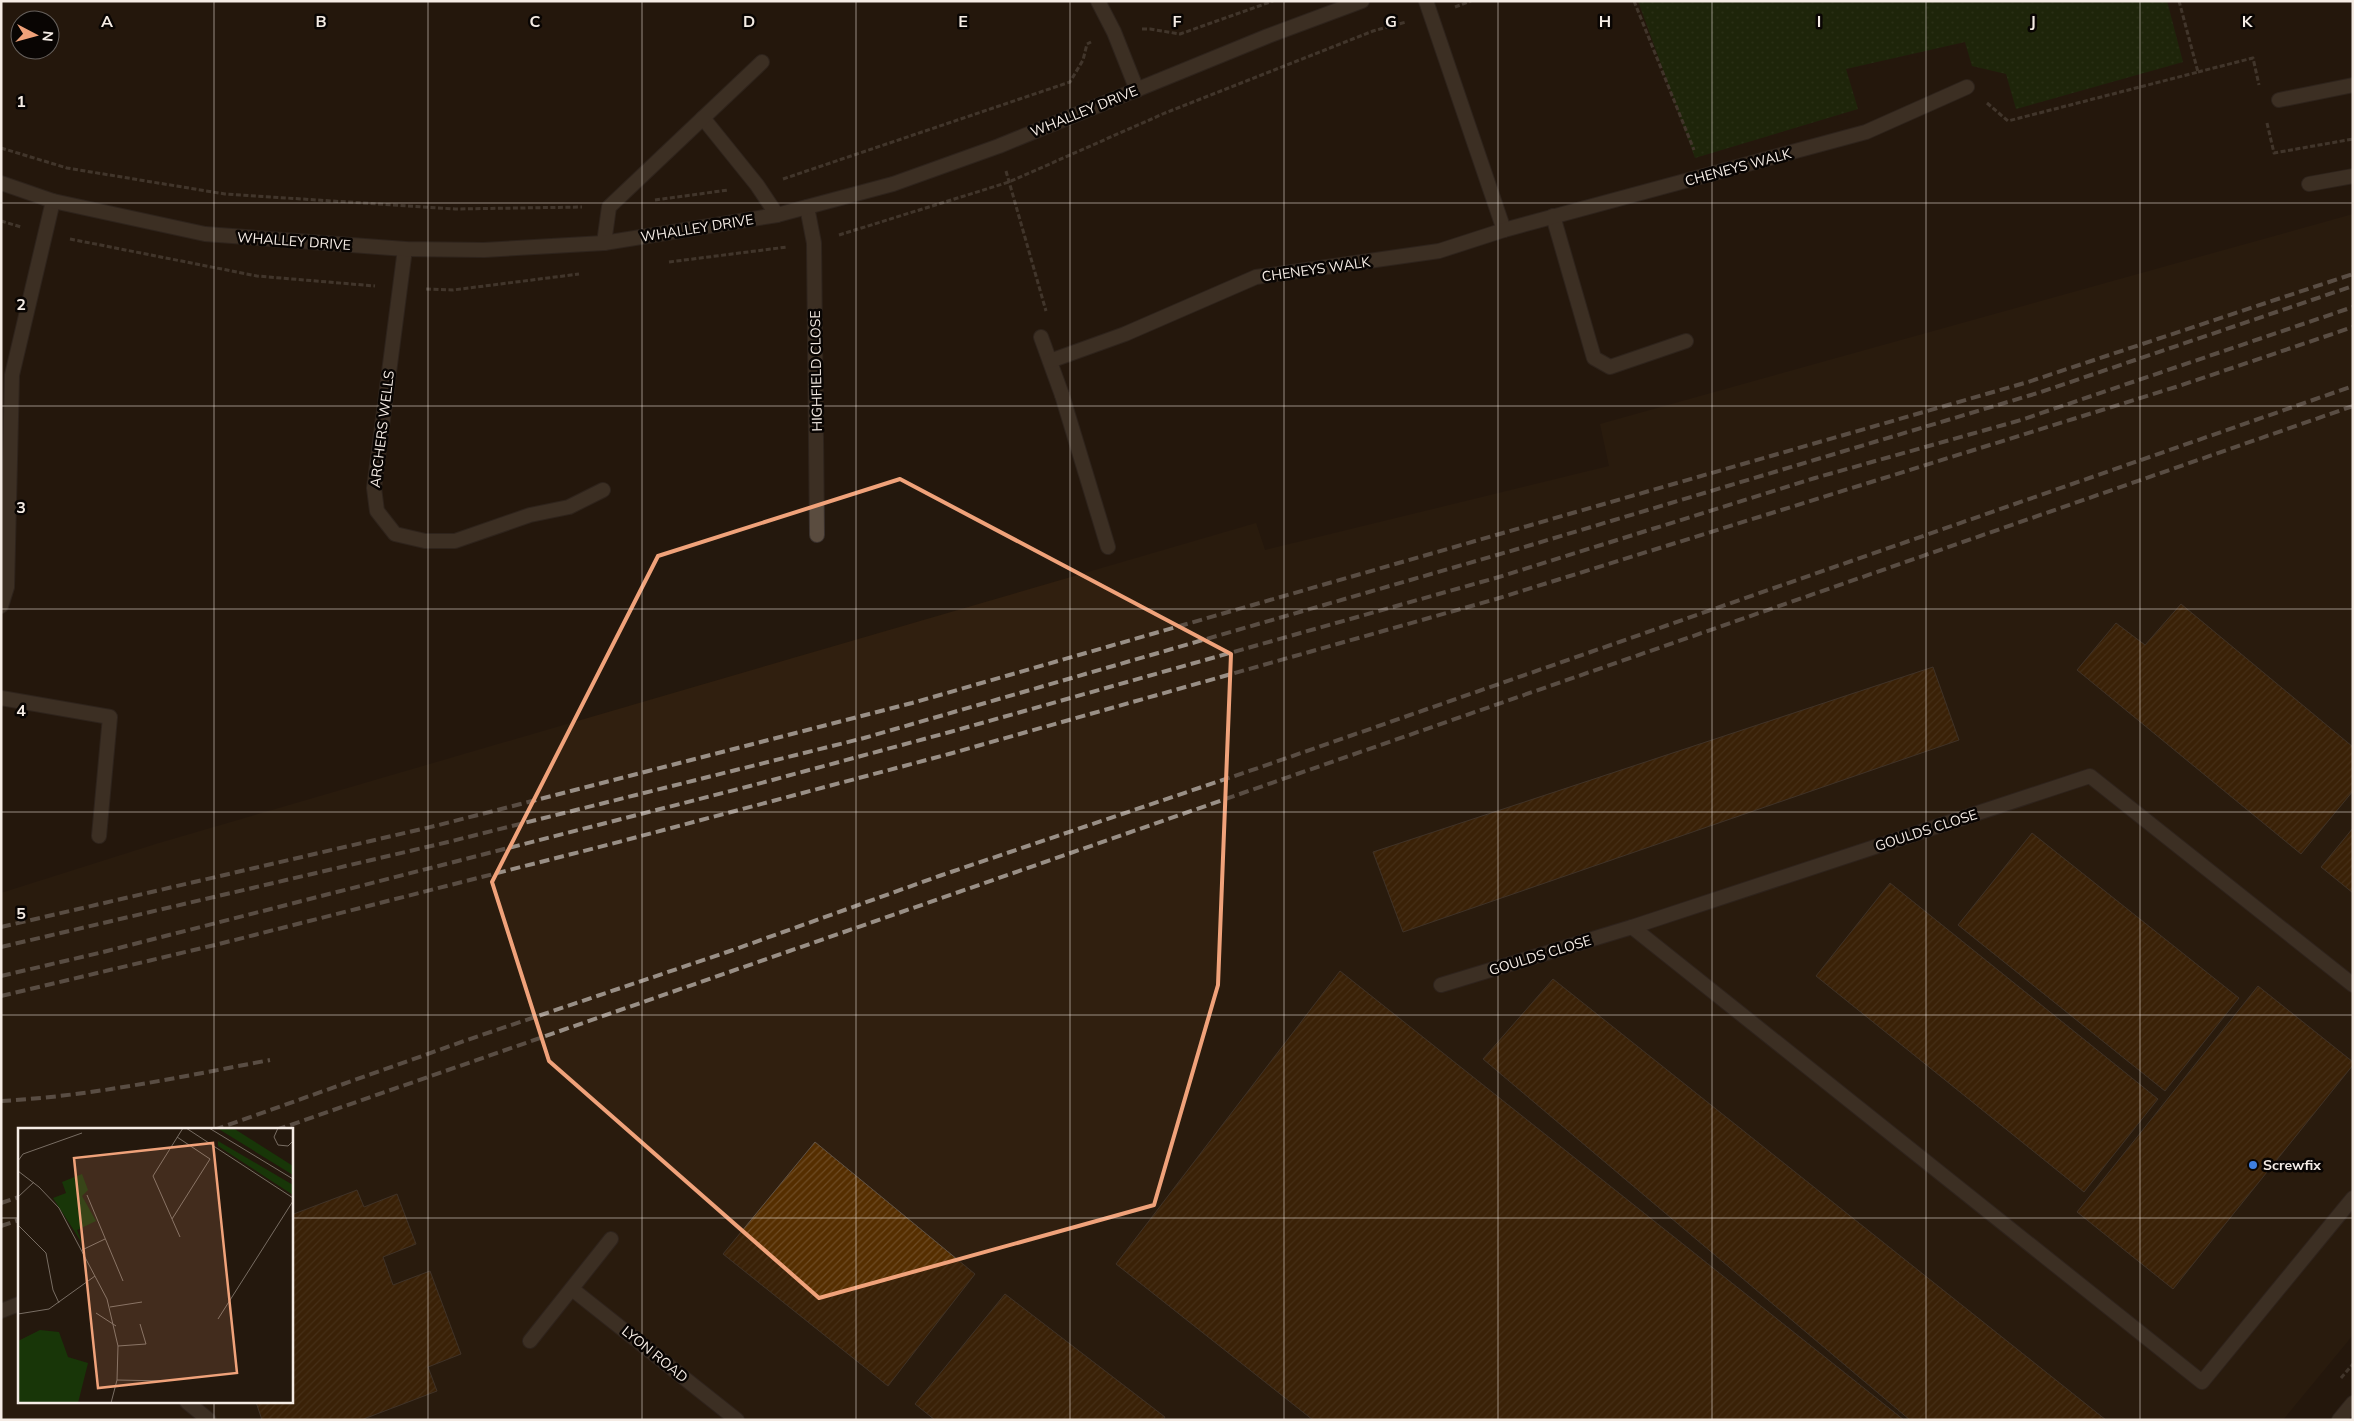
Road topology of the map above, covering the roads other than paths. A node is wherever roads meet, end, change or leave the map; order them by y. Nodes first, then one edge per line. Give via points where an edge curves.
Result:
1 (1098, 1) edge
2 (1362, 1) edge
3 (1426, 1) edge
4 (762, 62) dead end
5 (2353, 85) edge
6 (1966, 87) road end
7 (1137, 90) junction
8 (2279, 100) dead end
9 (703, 118) junction
10 (2353, 176) edge
11 (1, 183) edge
12 (2309, 184) dead end
13 (53, 201) junction
14 (807, 207) junction
15 (777, 215) junction
16 (1553, 216) junction
17 (1504, 230) junction
18 (604, 243) junction
19 (404, 249) junction
20 (1041, 337) road end
21 (1686, 341) dead end
22 (1050, 361) junction
23 (603, 490) dead end
24 (817, 535) dead end
25 (1108, 547) dead end
26 (1, 606) edge
27 (1, 698) edge
28 (99, 836) dead end
29 (1632, 927) junction
30 (1441, 985) dead end
31 (2353, 985) edge
32 (2353, 1198) edge
33 (610, 1239) dead end
34 (572, 1289) junction
35 (18, 1304) edge
36 (1, 1311) edge
37 (530, 1341) dead end
38 (2353, 1403) edge
39 (189, 1404) edge
40 (209, 1420) edge
41 (737, 1420) edge
42 (2339, 1420) edge

1 - 7 street
2 - 7 street, WHALLEY DRIVE
3 - 17 street
4 - 9 street
5 - 8 street
6 - 16 street, CHENEYS WALK via 1866,132
7 - 14 street, WHALLEY DRIVE via 894,184
9 - 15 street
9 - 18 street via 609,207
10 - 12 street
11 - 13 street, WHALLEY DRIVE
13 - 19 street, WHALLEY DRIVE via 205,234
13 - 26 street via 12,375 7,587
14 - 15 street, WHALLEY DRIVE
14 - 24 street, HIGHFIELD CLOSE via 814,243
15 - 18 street, WHALLEY DRIVE
16 - 17 street, CHENEYS WALK
16 - 21 street via 1594,358 1610,366
17 - 22 street, CHENEYS WALK via 1439,251 1256,277 1125,334
18 - 19 street, WHALLEY DRIVE via 484,250
19 - 23 street, ARCHERS WELLS via 374,488 377,511 395,534 425,541 456,541 530,515 570,508
20 - 22 street
22 - 25 street
27 - 28 street via 110,717
29 - 30 street, GOULDS CLOSE
29 - 31 street, GOULDS CLOSE via 2090,776
29 - 32 street via 2202,1382
33 - 34 street
34 - 37 street
34 - 41 street, LYON ROAD
35 - 36 street
38 - 42 street
39 - 40 street

